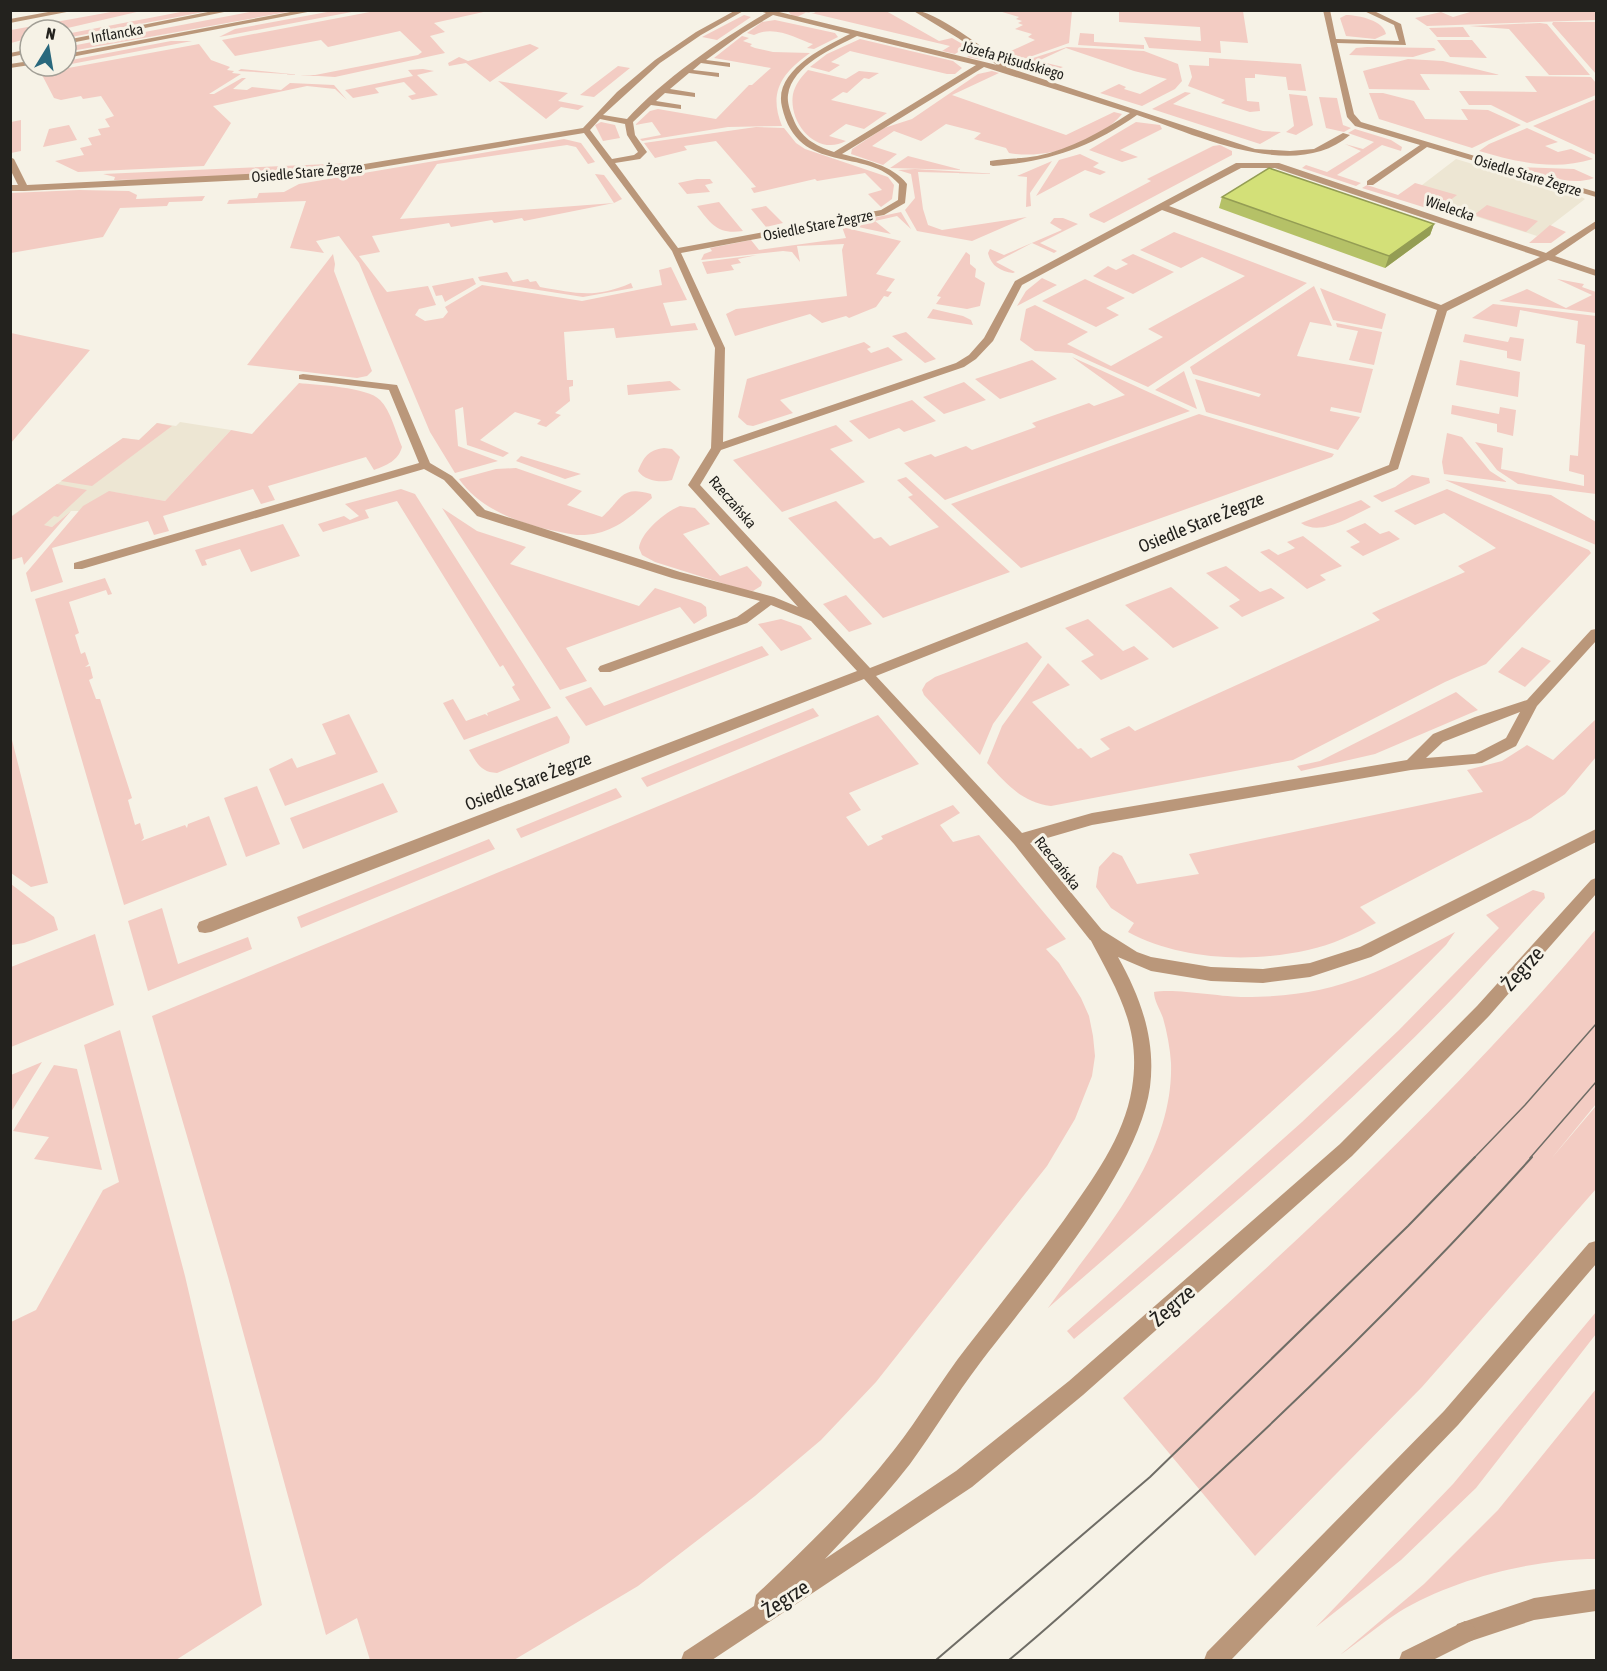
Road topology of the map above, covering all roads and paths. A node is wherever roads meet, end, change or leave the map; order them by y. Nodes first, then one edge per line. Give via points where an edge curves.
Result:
1 (74, 10) edge
2 (231, 10) edge
3 (315, 10) edge
4 (742, 10) edge
5 (760, 10) edge
6 (915, 10) edge
7 (1326, 10) edge
8 (1365, 10) edge
9 (770, 14) junction
10 (10, 21) edge
11 (855, 34) junction
12 (78, 40) edge
13 (1333, 41) junction
14 (78, 54) edge
15 (699, 61) junction
16 (983, 64) junction
17 (727, 65) dead end
18 (1007, 70) junction
19 (688, 71) junction
20 (716, 75) dead end
21 (663, 91) junction
22 (692, 95) dead end
23 (650, 103) junction
24 (678, 107) dead end
25 (1136, 112) junction
26 (597, 116) junction
27 (629, 122) junction
28 (586, 130) junction
29 (1346, 135) dead end
30 (1424, 146) junction
31 (836, 154) junction
32 (10, 159) edge
33 (609, 162) junction
34 (993, 163) dead end
35 (1370, 183) dead end
36 (10, 188) edge
37 (24, 188) junction
38 (1596, 195) edge
39 (1161, 206) junction
40 (1596, 224) edge
41 (676, 251) junction
42 (1547, 257) junction
43 (1596, 273) edge
44 (1442, 309) junction
45 (303, 377) dead end
46 (717, 448) junction
47 (425, 465) junction
48 (78, 566) dead end
49 (770, 600) junction
50 (817, 619) junction
51 (1596, 633) edge
52 (605, 669) dead end
53 (867, 673) junction
54 (1532, 703) junction
55 (1411, 765) junction
56 (1596, 835) edge
57 (1019, 840) junction
58 (1596, 884) edge
59 (205, 927) dead end
60 (1096, 935) junction
61 (1596, 1250) edge
62 (1596, 1600) edge
63 (740, 1628) junction
64 (692, 1660) edge
65 (1215, 1660) edge
66 (1410, 1660) edge

1 - 10 street
2 - 12 street, Inflancka
3 - 14 street, Inflancka
4 - 26 street via 687,39 606,104
5 - 9 street, Józefa Piłsudskiego
6 - 18 street via 961,36
7 - 13 street, Osiedle Stare Żegrze
8 - 13 street via 1397,24 1403,43
9 - 11 street, Józefa Piłsudskiego
9 - 15 street via 740,30
11 - 16 street, Józefa Piłsudskiego
11 - 31 street, Osiedle Stare Żegrze via 801,69 788,82 784,96 791,127 814,147
13 - 30 street, Osiedle Stare Żegrze via 1350,116 1358,124
15 - 17 street
15 - 19 street
16 - 18 street, Józefa Piłsudskiego
16 - 31 street
18 - 25 street, Józefa Piłsudskiego
19 - 20 street
19 - 21 street
21 - 22 street
21 - 23 street
23 - 24 street
23 - 27 street
25 - 29 street, Józefa Piłsudskiego via 1254,151 1316,151
25 - 34 street via 1095,140 1064,153 1036,160
26 - 27 street
26 - 28 street
27 - 33 street via 631,135 643,152 637,157
28 - 33 street, Rzeczańska
28 - 37 street, Osiedle Stare Żegrze via 328,173
30 - 35 street
30 - 38 street, Osiedle Stare Żegrze
31 - 41 street, Osiedle Stare Żegrze via 898,178 903,184 902,201 884,212
32 - 37 street
33 - 41 street, Rzeczańska
36 - 37 street, Osiedle Stare Żegrze
39 - 42 street, Wielecka via 1239,165 1267,164
39 - 44 street
39 - 46 street via 1018,283 987,345 978,356 960,366
40 - 42 street
41 - 46 street, Rzeczańska via 720,348
42 - 43 street, Wielecka
42 - 44 street
44 - 53 street, Osiedle Stare Żegrze via 1394,467
45 - 47 street via 393,387
46 - 50 street, Rzeczańska via 694,485
47 - 48 street
47 - 49 street via 448,478 481,513
49 - 50 street
49 - 52 street via 742,620
50 - 53 street, Rzeczańska
51 - 54 street
53 - 57 street, Rzeczańska
53 - 59 street, Osiedle Stare Żegrze
54 - 55 street via 1438,738
54 - 55 street via 1511,742 1477,759
55 - 57 street via 1092,819
56 - 60 street via 1365,952 1311,970 1237,976 1180,969 1131,957
57 - 60 street, Rzeczańska
58 - 63 street, Żegrze via 1483,1011 1346,1150 1123,1348 964,1479
60 - 63 street via 1126,988 1143,1050 1141,1088 1112,1166 900,1458 822,1547
61 - 65 street via 1451,1418
62 - 66 street via 1534,1609 1465,1632
63 - 64 street, Żegrze

